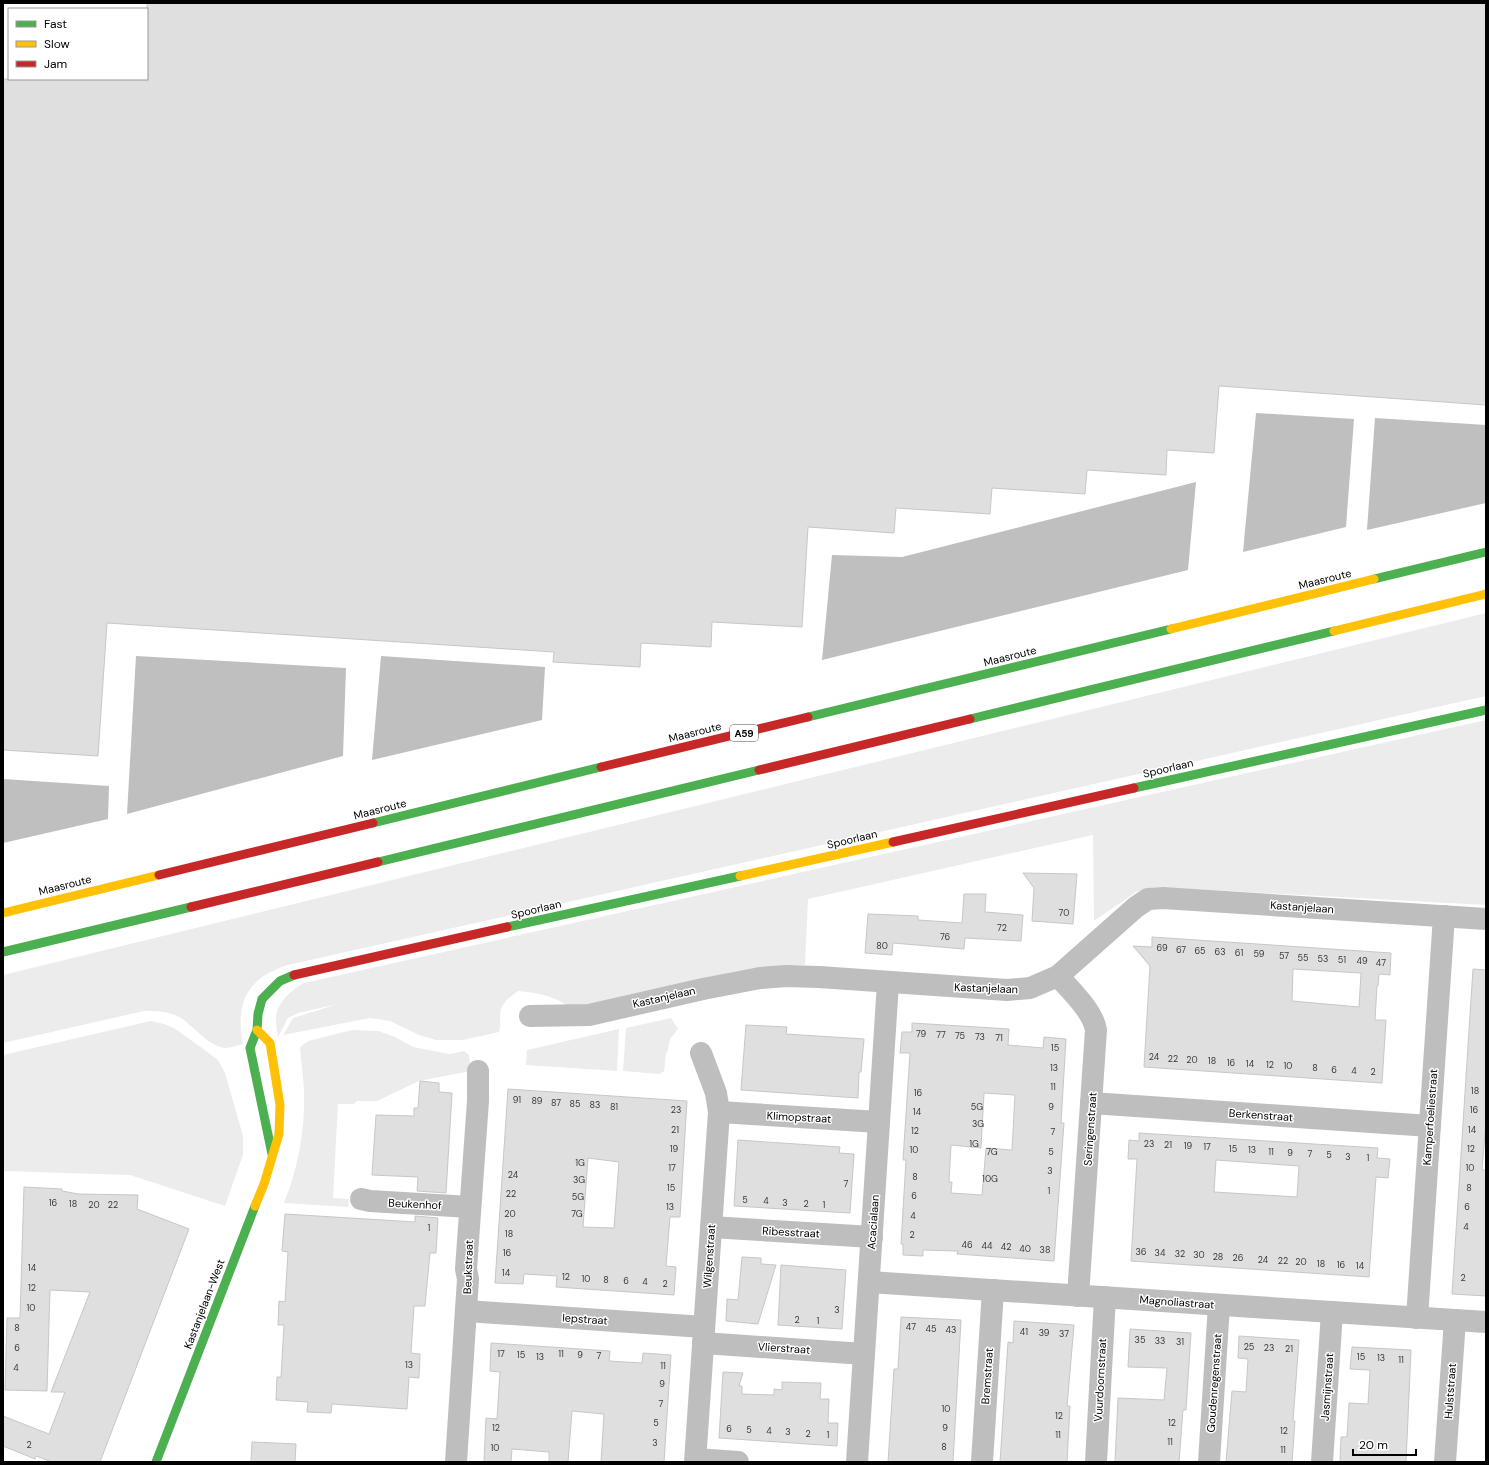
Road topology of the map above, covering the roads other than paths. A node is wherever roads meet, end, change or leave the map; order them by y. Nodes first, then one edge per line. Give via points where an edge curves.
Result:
1 (1486, 552) edge
2 (1486, 594) edge
3 (1486, 710) edge
4 (3, 913) edge
5 (1444, 916) junction
6 (1486, 919) edge
7 (3, 952) edge
8 (1058, 976) junction
9 (888, 983) junction
10 (530, 1016) dead end
11 (258, 1030) junction
12 (700, 1053) dead end
13 (478, 1071) dead end
14 (1091, 1103) junction
15 (718, 1112) junction
16 (879, 1122) junction
17 (1430, 1126) junction
18 (272, 1154) junction
19 (361, 1199) dead end
20 (470, 1207) junction
21 (710, 1227) junction
22 (872, 1237) junction
23 (869, 1282) junction
24 (993, 1290) junction
25 (1078, 1296) junction
26 (1105, 1297) junction
27 (1219, 1305) junction
28 (466, 1311) junction
29 (1332, 1312) junction
30 (1417, 1318) junction
31 (1455, 1320) junction
32 (1486, 1322) edge
33 (704, 1335) junction
34 (864, 1354) junction
35 (696, 1461) edge
36 (156, 1462) edge
37 (456, 1462) edge
38 (738, 1462) edge
39 (857, 1462) edge
40 (982, 1462) edge
41 (1096, 1462) edge
42 (1209, 1462) edge
43 (1322, 1462) edge
44 (1445, 1462) edge

1 - 4 main road, Maasroute / A59
2 - 7 main road
3 - 11 main road, Spoorlaan via 292,975 280,981 262,999 258,1014
5 - 6 street, Kastanjelaan
5 - 8 street, Kastanjelaan via 1148,899
5 - 17 street, Kamperfoeliestraat
8 - 9 street, Kastanjelaan via 1018,990
8 - 14 street, Seringenstraat via 1095,1022
9 - 10 street, Kastanjelaan via 819,977 760,978 589,1015
9 - 16 street, Acacialaan
11 - 18 main road, Kastanjelaan-West via 250,1048
11 - 18 main road, Kastanjelaan-West via 270,1043 280,1106 279,1134
12 - 15 street, Wilgenstraat via 716,1093
13 - 20 street, Beukstraat
14 - 17 street, Berkenstraat
14 - 25 street, Seringenstraat
15 - 16 street, Klimopstraat
15 - 21 street, Wilgenstraat
16 - 22 street, Acacialaan
17 - 30 street, Kamperfoeliestraat
18 - 36 main road, Kastanjelaan-West via 264,1184
19 - 20 street, Beukenhof
20 - 28 street, Beukstraat
21 - 22 street, Ribesstraat
21 - 33 street, Wilgenstraat
22 - 23 street, Acacialaan
23 - 24 street, Magnoliastraat
23 - 34 street, Acacialaan
24 - 25 street, Magnoliastraat
24 - 40 street, Bremstraat
25 - 26 street, Magnoliastraat
26 - 27 street, Magnoliastraat
26 - 41 street, Vuurdoornstraat
27 - 29 street, Magnoliastraat
27 - 42 street, Goudenregenstraat
28 - 33 street, Iepstraat
28 - 37 street, Beukstraat
29 - 30 street, Magnoliastraat
29 - 43 street, Jasmijnstraat
30 - 31 street, Magnoliastraat
31 - 32 street, Magnoliastraat
31 - 44 street, Hulststraat
33 - 34 street, Vlierstraat
33 - 35 street, Wilgenstraat
34 - 39 street, Acacialaan
35 - 38 street

